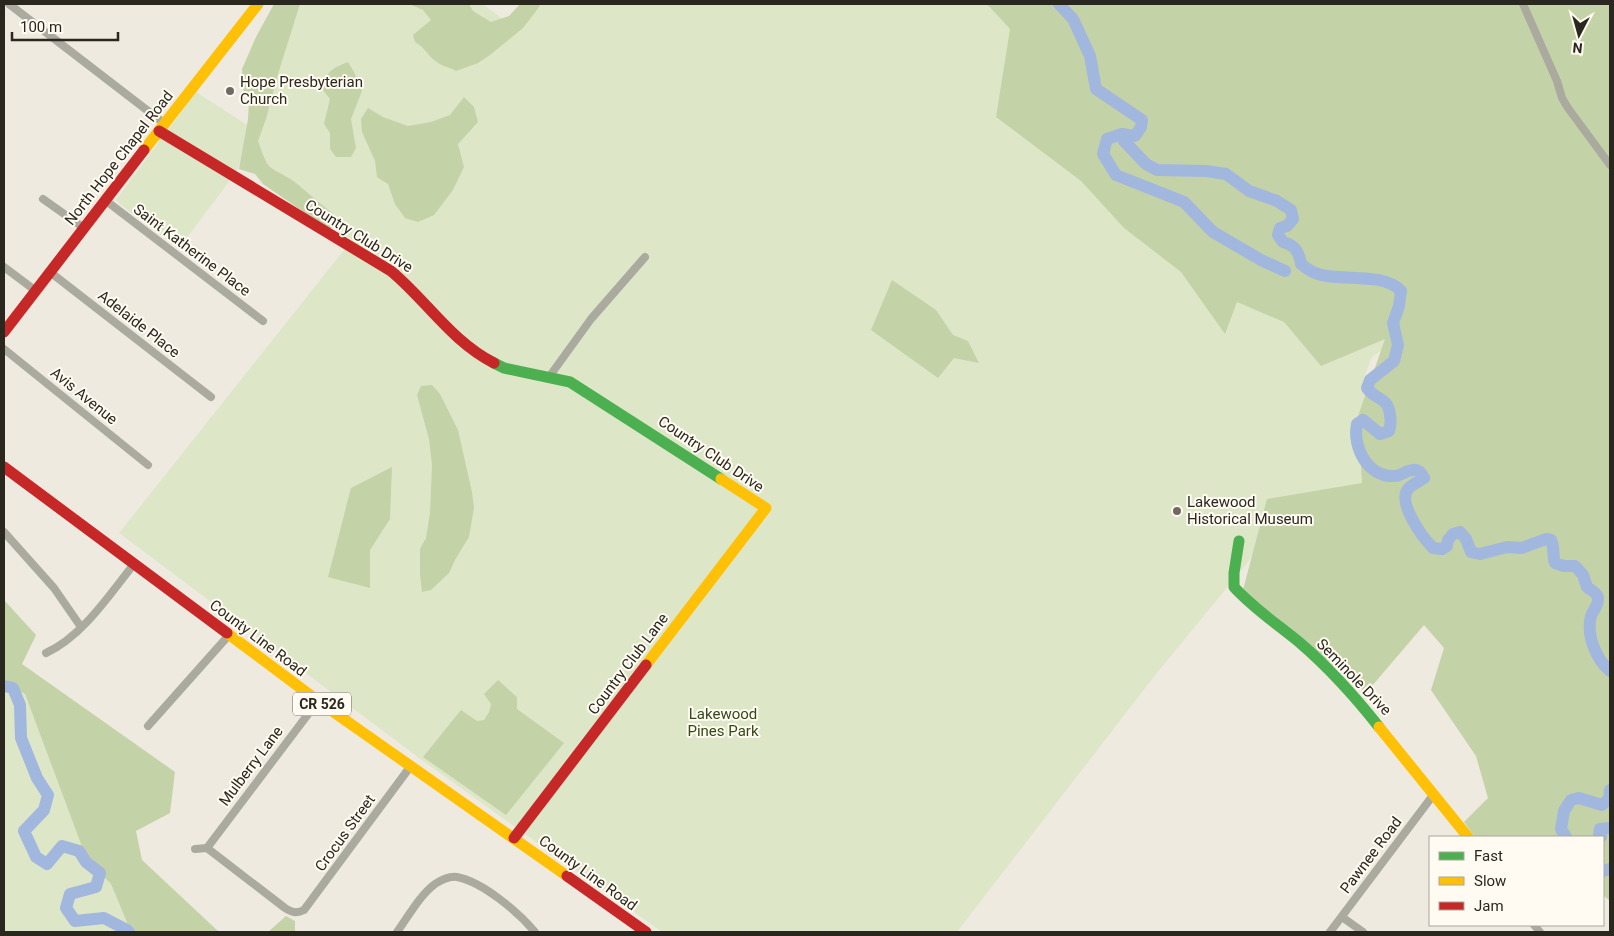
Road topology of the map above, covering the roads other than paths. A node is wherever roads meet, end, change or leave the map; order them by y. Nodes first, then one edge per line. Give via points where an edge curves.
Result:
1 (10, 4) edge
2 (258, 4) edge
3 (1524, 4) edge
4 (162, 128) junction
5 (1610, 165) edge
6 (43, 198) dead end
7 (105, 200) junction
8 (84, 228) junction
9 (645, 257) dead end
10 (4, 267) edge
11 (50, 272) junction
12 (36, 291) junction
13 (263, 321) dead end
14 (4, 332) edge
15 (4, 350) edge
16 (550, 378) junction
17 (211, 397) dead end
18 (148, 465) dead end
19 (4, 467) edge
20 (766, 508) joint
21 (4, 532) edge
22 (1239, 541) dead end
23 (134, 564) junction
24 (81, 627) junction
25 (229, 635) junction
26 (46, 653) dead end
27 (318, 700) junction
28 (148, 726) dead end
29 (410, 767) junction
30 (1434, 794) junction
31 (1467, 836) edge
32 (514, 838) junction
33 (207, 848) junction
34 (195, 849) dead end
35 (1342, 917) junction
36 (398, 932) edge
37 (535, 932) edge
38 (641, 932) edge
39 (1330, 932) edge
40 (1363, 932) edge

1 - 4 street, Country Club Drive
2 - 4 street, North Hope Chapel Road
3 - 5 street via 1565,103
4 - 7 street, North Hope Chapel Road
4 - 16 street, Country Club Drive via 391,271 455,337 484,358 504,368
6 - 8 street
7 - 8 street, North Hope Chapel Road
7 - 13 street, Saint Katherine Place
8 - 11 street, North Hope Chapel Road
9 - 16 street via 591,319
10 - 12 street
11 - 12 street, North Hope Chapel Road
11 - 17 street, Adelaide Place
12 - 14 street, North Hope Chapel Road
15 - 18 street, Avis Avenue
16 - 20 street, Country Club Drive via 570,382
19 - 23 street, County Line Road / CR 526
20 - 32 street, Country Club Lane
21 - 24 street via 54,588
22 - 30 street, Seminole Drive via 1234,587 1301,644 1361,704
23 - 24 street
23 - 25 street, County Line Road / CR 526
24 - 26 street via 58,648
25 - 27 street, County Line Road / CR 526
25 - 28 street
27 - 29 street, County Line Road / CR 526
27 - 33 street, Mulberry Lane
29 - 32 street, County Line Road / CR 526
29 - 33 street, Crocus Street via 299,913 284,908
30 - 31 street, Seminole Drive
30 - 35 street, Pawnee Road
32 - 38 street, County Line Road / CR 526
33 - 34 street
35 - 39 street, Pawnee Road
35 - 40 street
36 - 37 street via 434,884 455,877 485,890 523,918

